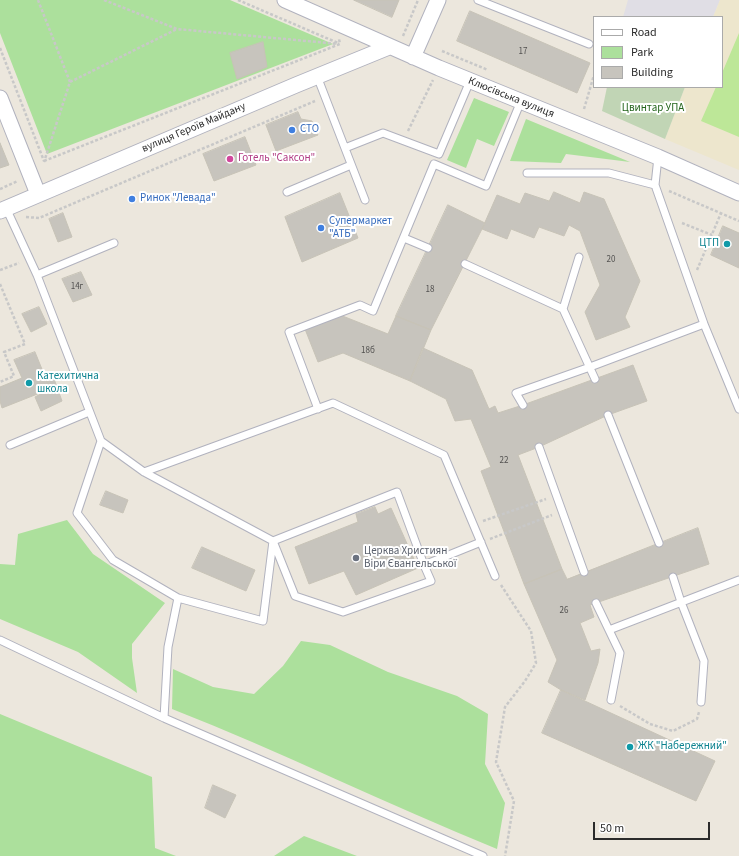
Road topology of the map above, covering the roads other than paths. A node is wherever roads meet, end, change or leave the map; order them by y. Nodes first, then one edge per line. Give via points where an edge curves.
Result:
1 (285, 0) edge
2 (438, 0) edge
3 (478, 0) edge
4 (589, 44) dead end
5 (389, 47) junction
6 (413, 57) junction
7 (317, 76) junction
8 (470, 81) junction
9 (0, 98) edge
10 (522, 102) junction
11 (345, 148) junction
12 (658, 157) junction
13 (351, 165) junction
14 (527, 173) dead end
15 (655, 185) junction
16 (287, 192) dead end
17 (739, 193) edge
18 (38, 194) junction
19 (365, 200) dead end
20 (5, 212) edge
21 (404, 238) junction
22 (114, 243) dead end
23 (428, 248) dead end
24 (579, 257) dead end
25 (465, 264) dead end
26 (37, 275) junction
27 (563, 309) junction
28 (704, 324) junction
29 (590, 367) junction
30 (595, 379) dead end
31 (523, 405) dead end
32 (318, 409) junction
33 (739, 409) edge
34 (89, 412) junction
35 (608, 415) dead end
36 (101, 441) junction
37 (10, 445) dead end
38 (539, 447) dead end
39 (144, 472) junction
40 (272, 541) junction
41 (481, 542) junction
42 (659, 543) dead end
43 (424, 565) junction
44 (584, 572) dead end
45 (495, 576) road end
46 (673, 577) dead end
47 (739, 580) edge
48 (178, 598) junction
49 (681, 602) junction
50 (596, 603) dead end
51 (609, 630) junction
52 (0, 640) edge
53 (611, 700) road end
54 (701, 702) road end
55 (164, 718) junction
56 (483, 856) edge

1 - 5 street, Клюсівська вулиця
2 - 6 street
3 - 4 lane
5 - 6 street, Клюсівська вулиця
5 - 7 street, вулиця Героїв Майдану
6 - 8 street, Клюсівська вулиця
7 - 11 lane
7 - 18 street, вулиця Героїв Майдану
8 - 10 street, Клюсівська вулиця
8 - 11 lane via 439,154 383,133
9 - 18 street
10 - 12 street, Клюсівська вулиця
10 - 21 lane via 486,186 434,164
11 - 13 lane
12 - 15 lane
12 - 17 street, Клюсівська вулиця
13 - 16 lane
13 - 19 lane
14 - 15 lane via 608,173
15 - 28 lane
18 - 20 street, вулиця Героїв Майдану
20 - 26 lane
21 - 23 lane
21 - 32 lane via 373,311 360,305 289,332
22 - 26 lane
24 - 27 lane
25 - 27 lane
26 - 34 lane
27 - 29 lane
28 - 29 lane
28 - 33 lane
29 - 30 lane
29 - 31 lane via 516,393
32 - 39 lane
32 - 41 lane via 333,403 444,455
34 - 36 lane
34 - 37 lane
35 - 42 lane
36 - 39 lane
36 - 48 lane via 77,513 113,560
38 - 44 lane
39 - 40 lane
40 - 43 lane via 397,492
40 - 43 lane via 294,596 343,612 430,581
40 - 48 lane via 263,621
41 - 43 lane
41 - 45 lane
46 - 49 lane
47 - 49 lane
48 - 55 lane via 168,647
49 - 51 lane
49 - 54 lane via 704,661
50 - 51 lane
51 - 53 lane via 620,653
52 - 55 lane
55 - 56 lane

